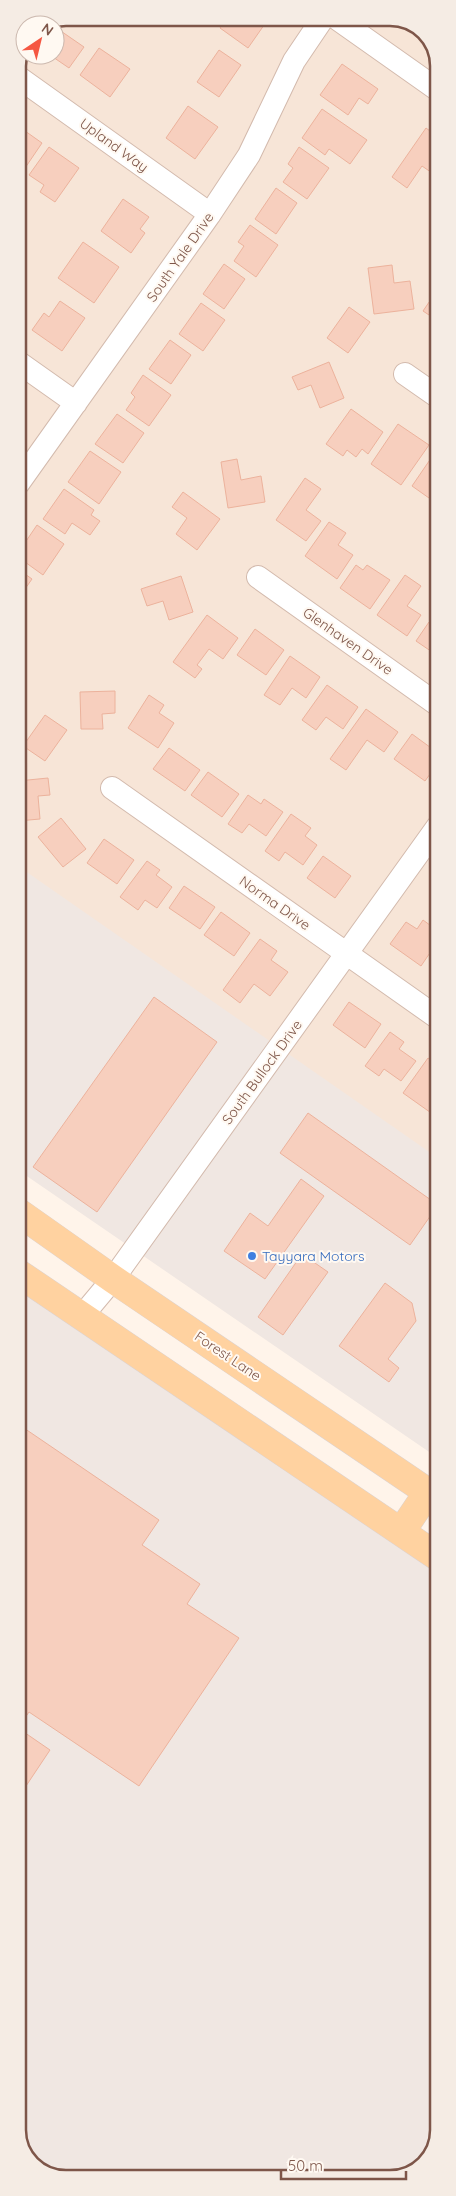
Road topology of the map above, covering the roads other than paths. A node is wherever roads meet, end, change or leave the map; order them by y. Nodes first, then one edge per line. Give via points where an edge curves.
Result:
1 (318, 26) edge
2 (347, 26) edge
3 (26, 82) edge
4 (429, 84) edge
5 (210, 214) junction
6 (26, 368) edge
7 (405, 374) dead end
8 (429, 391) edge
9 (76, 403) junction
10 (26, 473) edge
11 (258, 577) dead end
12 (429, 699) edge
13 (112, 788) dead end
14 (429, 838) edge
15 (347, 953) junction
16 (429, 1012) edge
17 (27, 1218) edge
18 (27, 1279) edge
19 (113, 1279) junction
20 (82, 1316) junction
21 (430, 1493) edge
22 (430, 1499) edge
23 (400, 1532) junction
24 (430, 1552) edge

1 - 5 street, South Yale Drive via 294,61 249,155
2 - 4 street
3 - 5 street, Upland Way
5 - 9 street, South Yale Drive
6 - 9 street
7 - 8 street
9 - 10 street, South Yale Drive
11 - 12 street, Glenhaven Drive
13 - 15 street, Norma Drive
14 - 15 street, South Bullock Drive
15 - 16 street, Norma Drive
15 - 19 street, South Bullock Drive
17 - 19 main road, Forest Lane
18 - 20 main road
19 - 20 street, South Bullock Drive
19 - 21 main road, Forest Lane
20 - 23 main road
22 - 23 main road
23 - 24 main road

